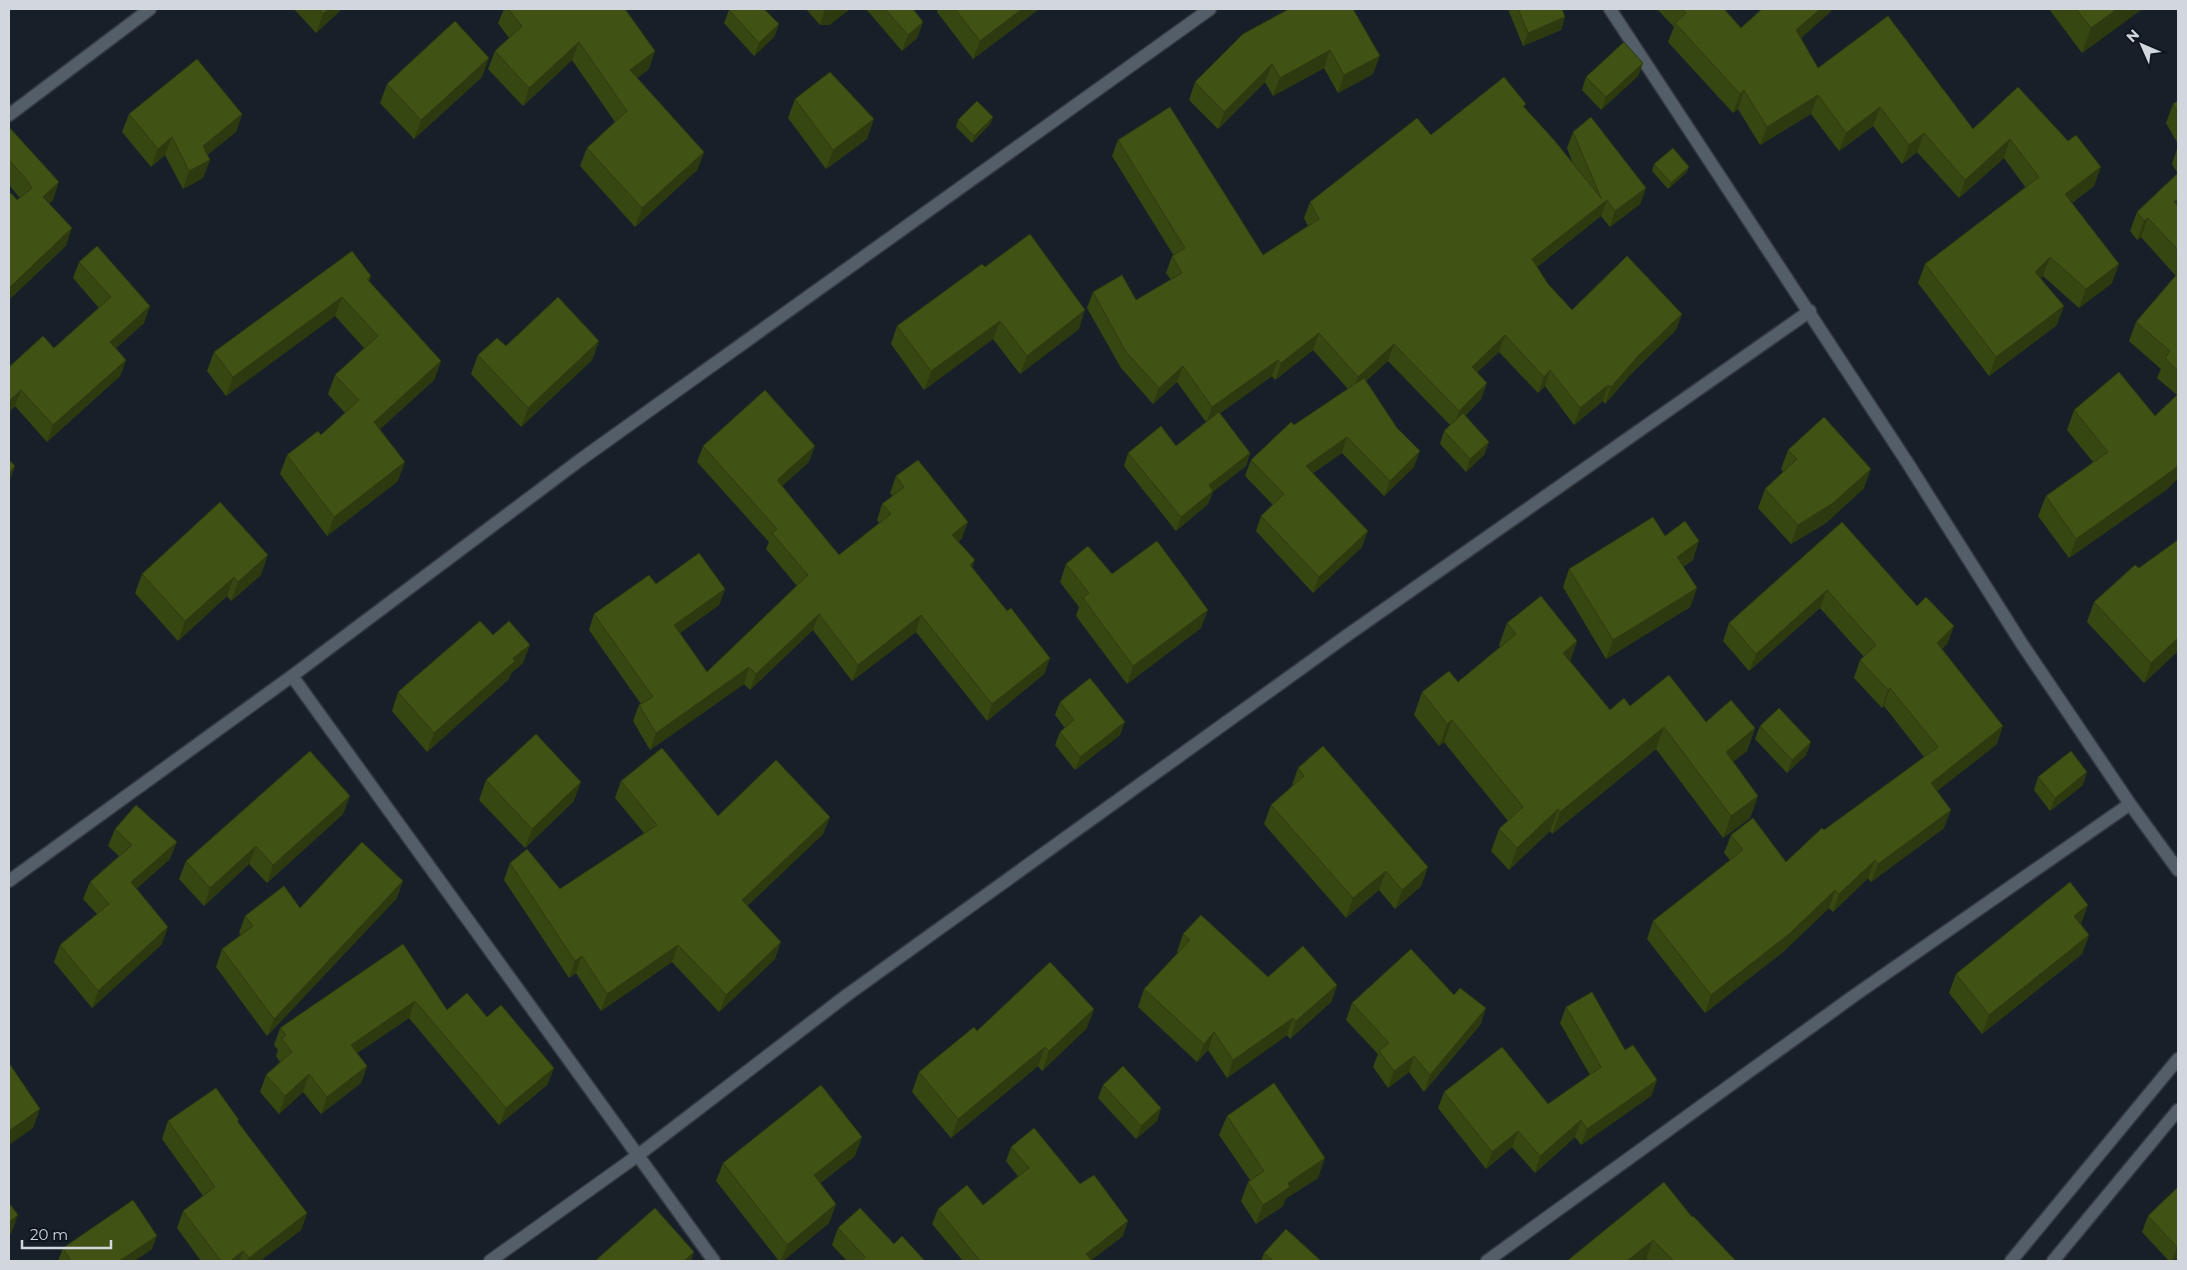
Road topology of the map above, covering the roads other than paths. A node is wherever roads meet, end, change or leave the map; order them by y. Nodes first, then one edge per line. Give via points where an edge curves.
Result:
1 (150, 9) edge
2 (1210, 9) edge
3 (1610, 9) edge
4 (9, 115) edge
5 (1810, 311) junction
6 (292, 676) junction
7 (2130, 804) junction
8 (2178, 870) edge
9 (9, 881) edge
10 (2178, 1059) edge
11 (2178, 1110) edge
12 (637, 1156) junction
13 (490, 1261) edge
14 (714, 1261) edge
15 (1487, 1261) edge
16 (2011, 1261) edge
17 (2053, 1261) edge

1 - 4 street
2 - 6 street via 580,460
3 - 5 street
5 - 7 street via 2022,644
5 - 12 street via 1349,634 847,995
6 - 9 street
6 - 12 street
7 - 8 street
7 - 15 street via 1855,995
10 - 16 street
11 - 17 street
12 - 13 street
12 - 14 street

